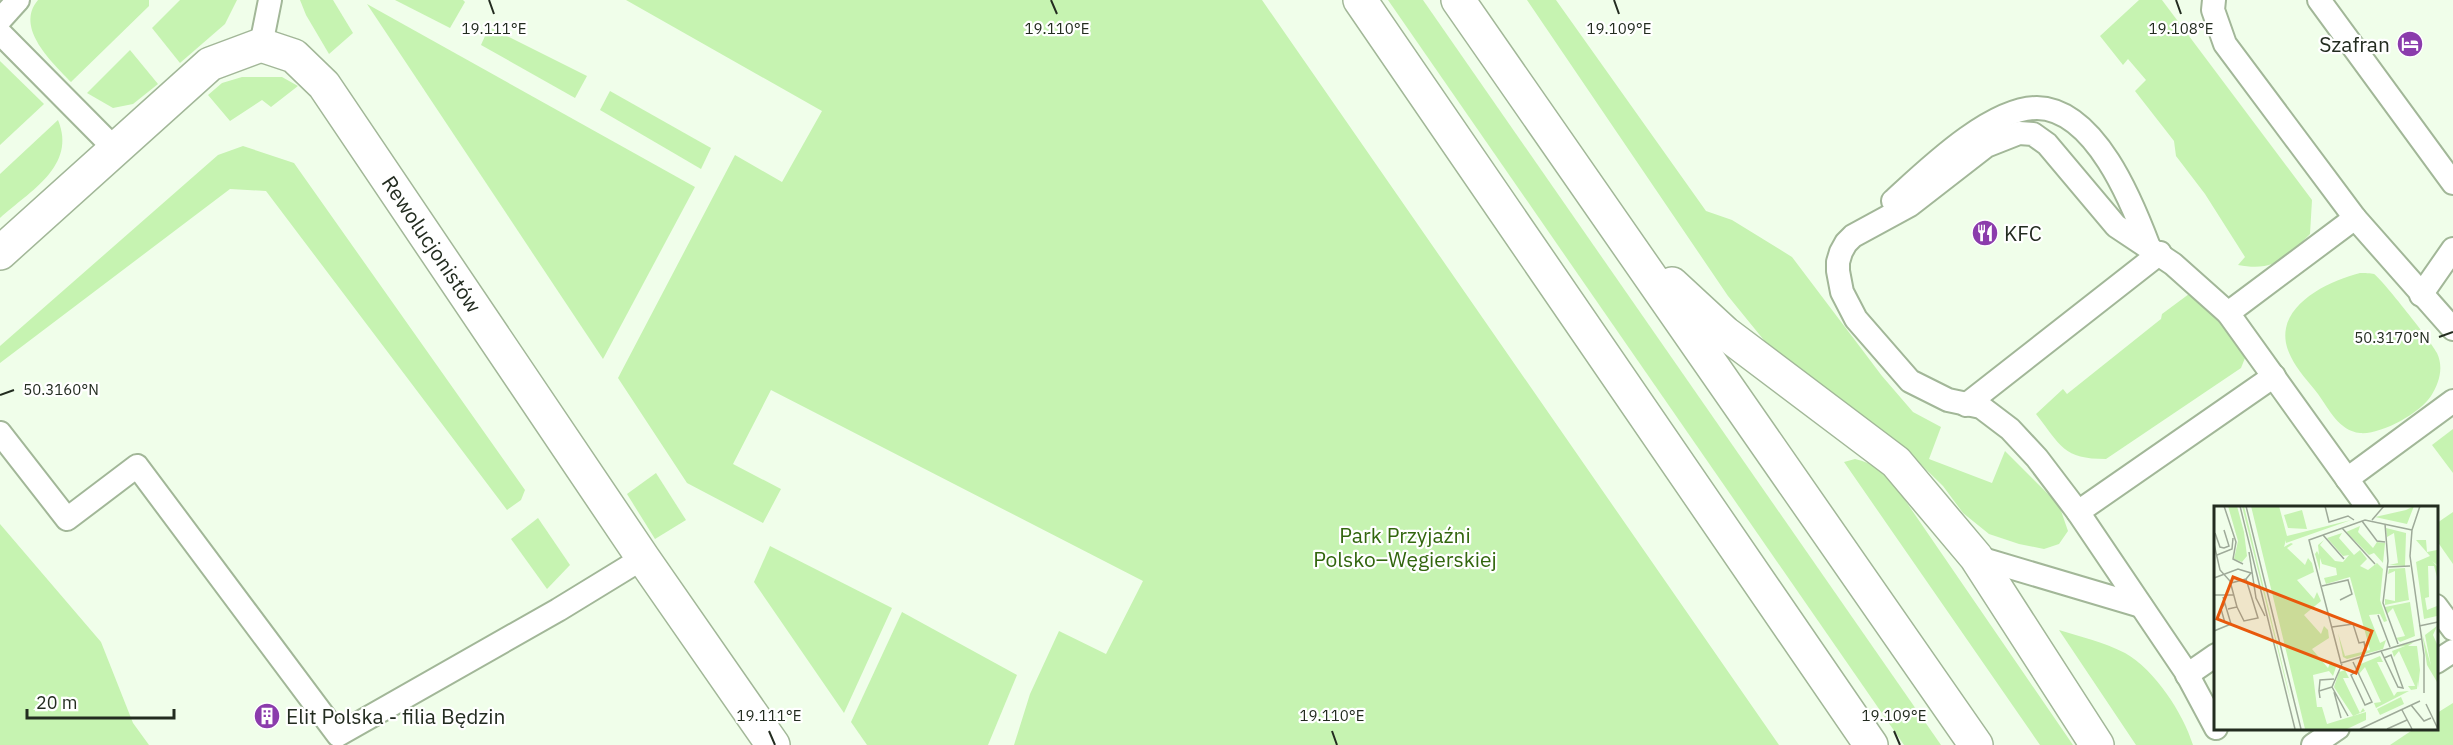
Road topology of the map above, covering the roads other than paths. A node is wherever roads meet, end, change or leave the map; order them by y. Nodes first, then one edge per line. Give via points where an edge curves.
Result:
1 (18, 0) edge
2 (270, 0) edge
3 (1360, 0) edge
4 (1458, 0) edge
5 (2214, 0) edge
6 (2319, 0) edge
7 (0, 20) edge
8 (0, 33) edge
9 (261, 45) junction
10 (115, 148) junction
11 (2453, 183) edge
12 (2355, 218) junction
13 (1862, 231) junction
14 (1626, 242) junction
15 (2453, 249) edge
16 (2154, 250) junction
17 (0, 253) edge
18 (2421, 295) junction
19 (2228, 313) junction
20 (2453, 329) edge
21 (2274, 376) junction
22 (2453, 401) edge
23 (1966, 405) junction
24 (0, 433) edge
25 (2347, 479) junction
26 (2367, 506) edge
27 (2078, 512) junction
28 (1976, 556) junction
29 (643, 558) junction
30 (2142, 606) junction
31 (2438, 609) edge
32 (2453, 629) edge
33 (2453, 651) edge
34 (2214, 656) edge
35 (2438, 661) edge
36 (2187, 675) junction
37 (2214, 724) edge
38 (2217, 730) edge
39 (2336, 730) edge
40 (773, 745) edge
41 (1871, 745) edge
42 (1976, 745) edge
43 (2097, 745) edge
44 (2224, 745) edge
45 (2313, 745) edge

1 - 7 lane
2 - 9 lane
3 - 41 main road
4 - 14 main road
5 - 12 lane via 2213,10 2225,44
6 - 11 lane
8 - 10 lane
9 - 10 main road via 210,64
9 - 29 main road, Rewolucjonistów via 294,56 324,85
10 - 17 main road
12 - 18 lane
12 - 19 lane
13 - 16 lane via 1910,205 1986,146 2026,133 2047,144 2116,226
13 - 16 lane via 1928,169 1981,128 2012,113 2037,108 2060,114 2093,141 2114,168
13 - 23 lane via 1846,243 1838,262 1842,291 1856,319 1910,381 1928,392
14 - 28 main road via 1725,333 1896,462
14 - 42 main road
15 - 18 lane
16 - 19 lane
16 - 23 lane
18 - 20 lane
19 - 21 lane
21 - 25 lane
21 - 27 lane
22 - 25 lane
23 - 27 lane via 1981,407 2010,429
24 - 29 lane via 67,519 137,466 338,735
25 - 26 lane
27 - 30 lane
28 - 30 lane
28 - 43 main road
29 - 40 main road, Rewolucjonistów
30 - 36 lane
31 - 32 lane
33 - 35 lane
34 - 36 lane
36 - 37 lane
38 - 44 lane
39 - 45 lane

